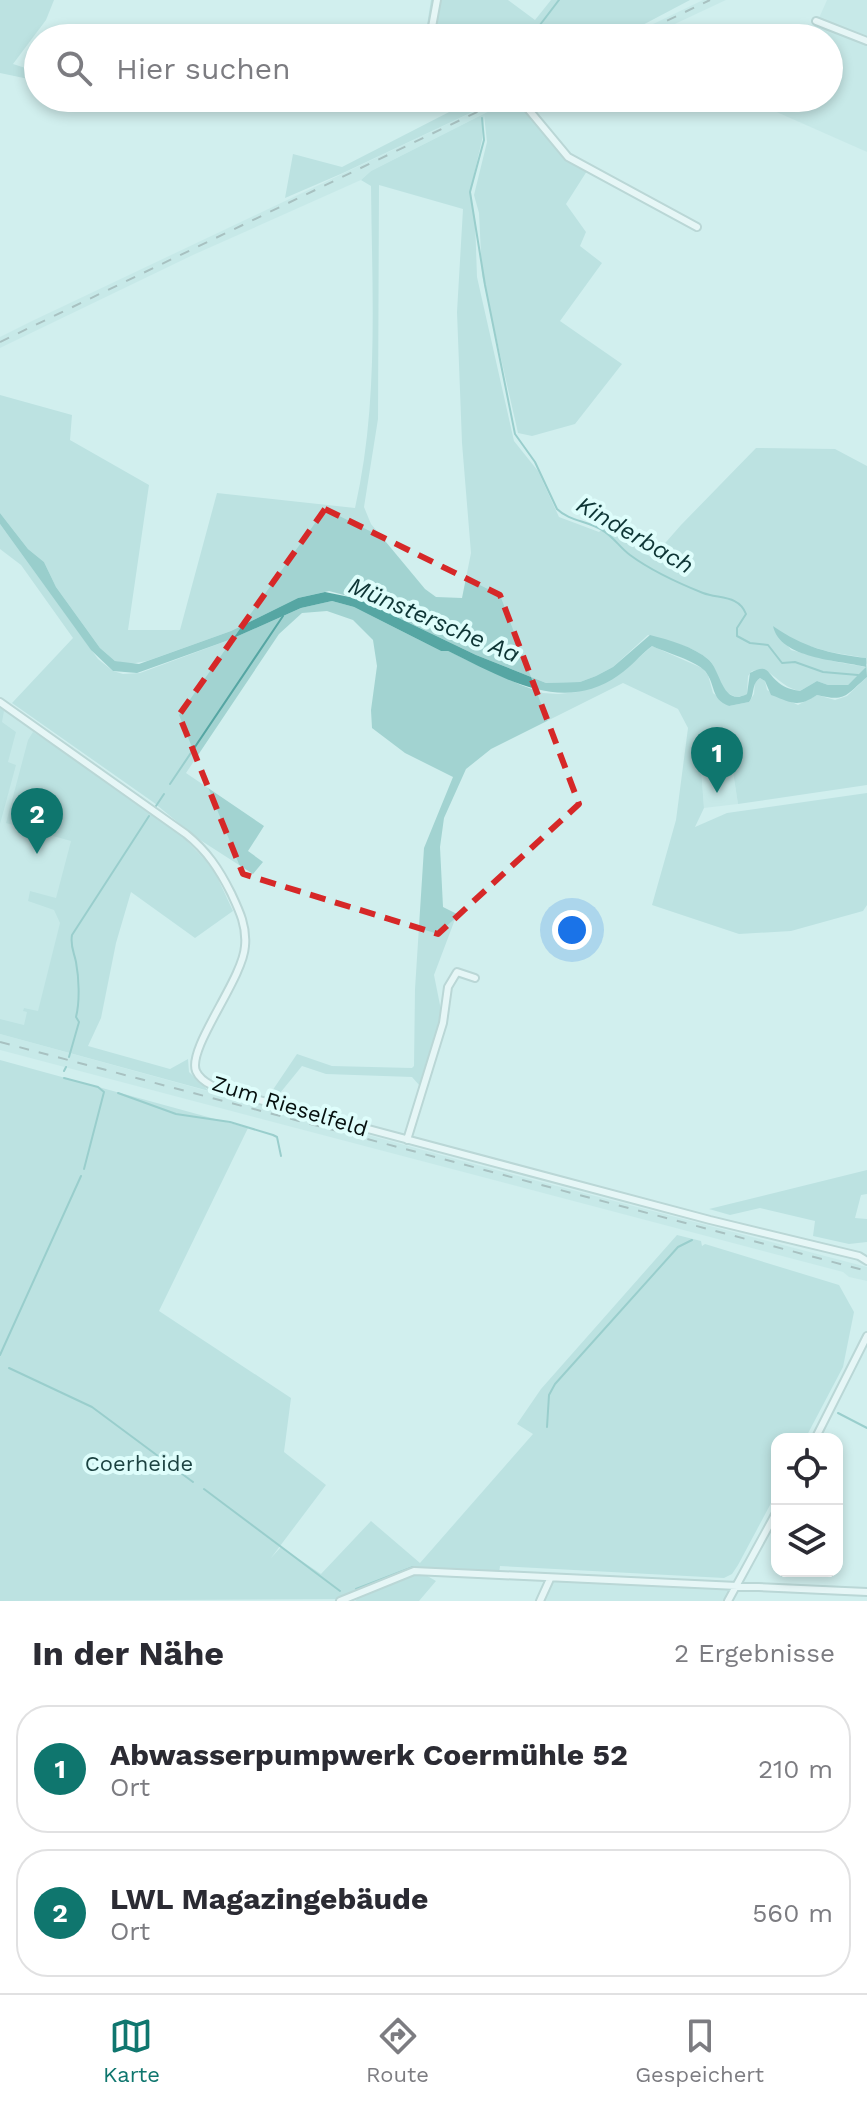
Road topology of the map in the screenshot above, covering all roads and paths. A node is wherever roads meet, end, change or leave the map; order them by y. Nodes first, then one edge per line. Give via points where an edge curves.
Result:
1 (437, 0) edge
2 (816, 21) dead end
3 (433, 24) edge
4 (824, 24) edge
5 (843, 32) edge
6 (867, 41) edge
7 (531, 112) edge
8 (697, 227) dead end
9 (0, 702) edge
10 (475, 978) dead end
11 (407, 1140) junction
12 (866, 1258) edge
13 (867, 1336) edge
14 (818, 1433) edge
15 (771, 1522) edge
16 (550, 1579) junction
17 (736, 1586) junction
18 (867, 1592) edge
19 (340, 1601) edge
20 (540, 1601) edge
21 (728, 1601) edge

1 - 3 street
2 - 4 street
5 - 6 street
7 - 8 street via 568,157
9 - 11 street, Zum Rieselfeld via 186,834 210,856 224,879 242,920 245,950 197,1051 195,1067 201,1078 244,1096
10 - 11 street via 457,972 448,987 443,1023
11 - 12 street, Zum Rieselfeld
13 - 14 street
15 - 17 street
16 - 17 street
16 - 19 street via 414,1571
16 - 20 street
17 - 18 street
17 - 21 street

